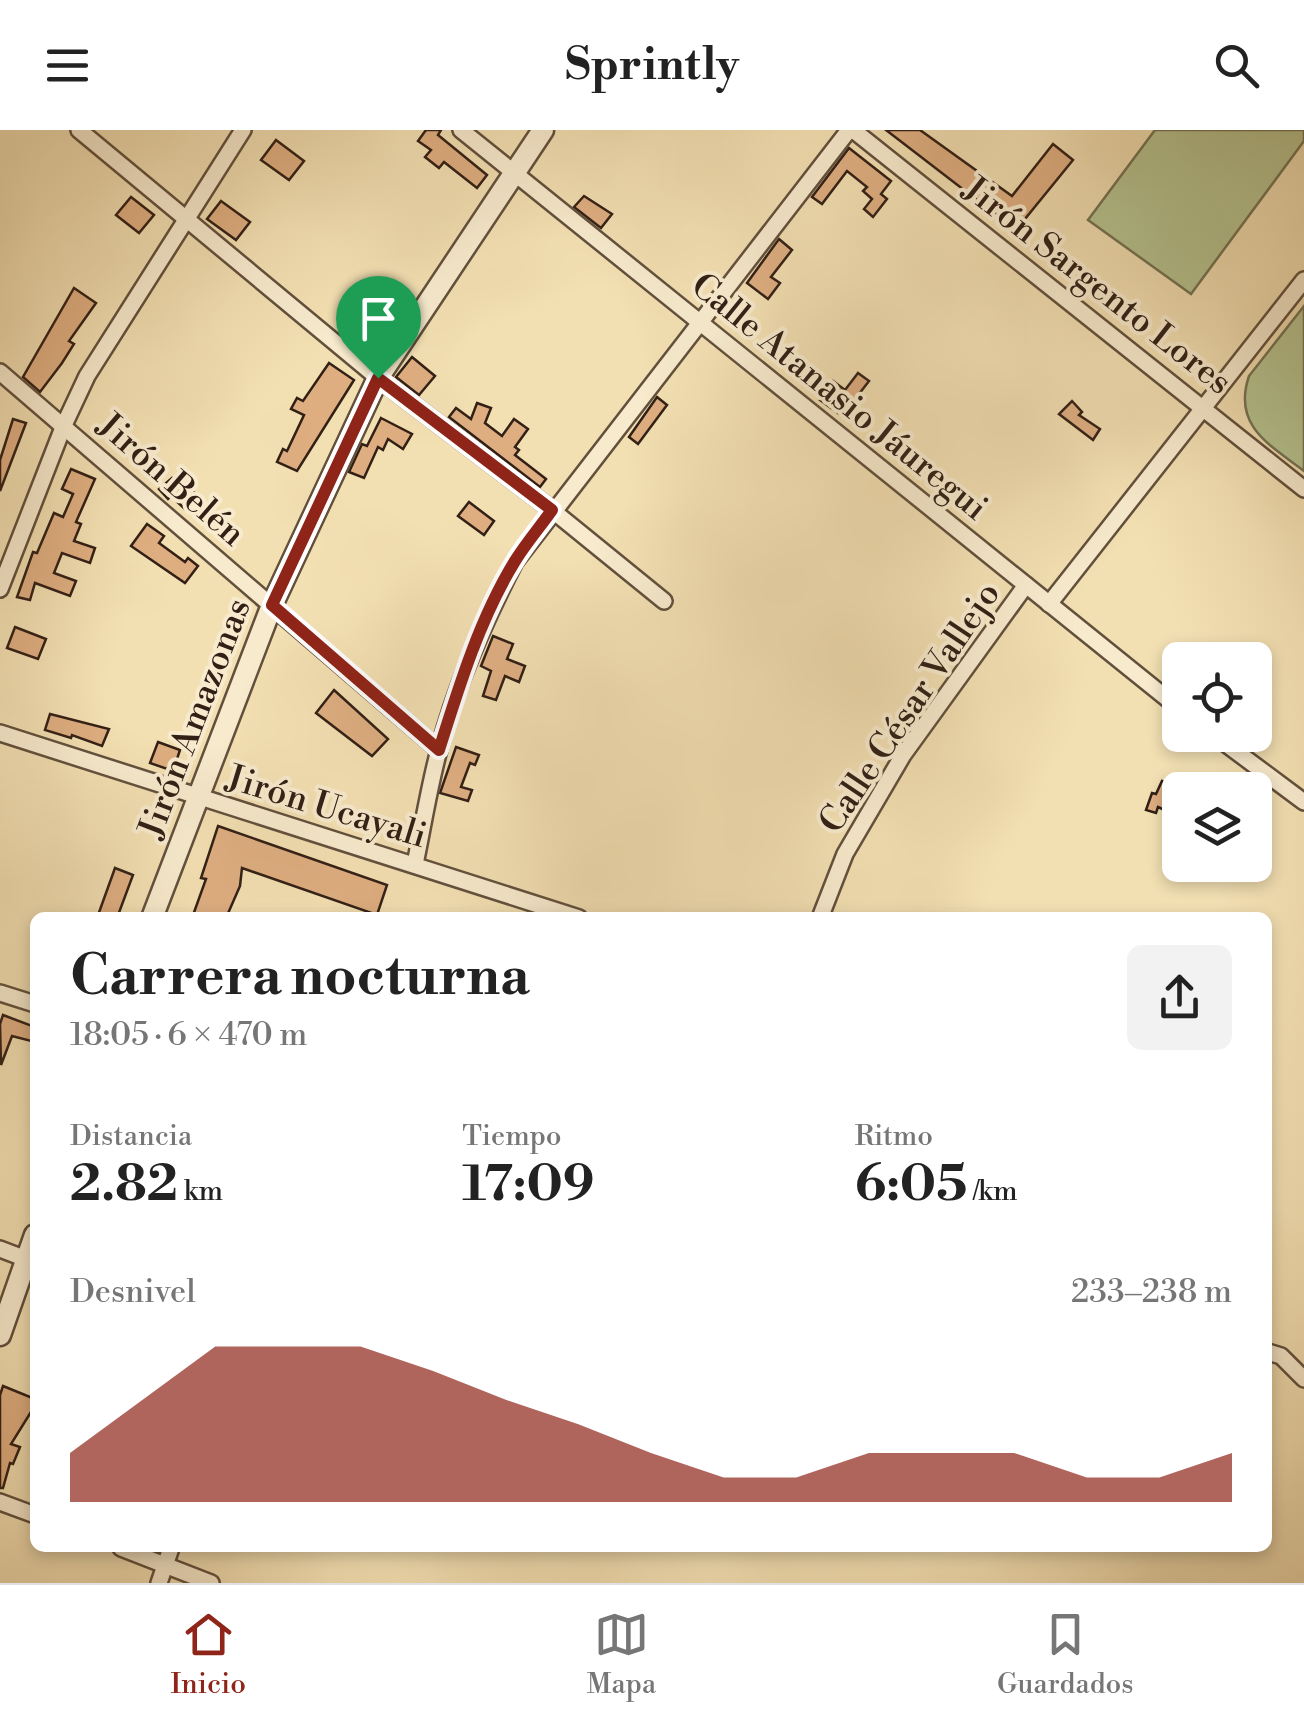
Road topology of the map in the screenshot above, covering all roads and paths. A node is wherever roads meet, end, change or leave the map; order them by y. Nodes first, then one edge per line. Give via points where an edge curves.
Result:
1 (78, 130) edge
2 (243, 130) edge
3 (462, 130) edge
4 (543, 130) edge
5 (851, 130) edge
6 (515, 170) junction
7 (187, 220) junction
8 (1304, 280) edge
9 (699, 320) junction
10 (0, 372) edge
11 (378, 378) junction
12 (1205, 408) junction
13 (64, 425) junction
14 (1304, 489) edge
15 (552, 510) junction
16 (1026, 585) junction
17 (0, 589) edge
18 (664, 601) dead end
19 (1049, 604) junction
20 (272, 605) junction
21 (1162, 695) edge
22 (0, 733) edge
23 (439, 750) junction
24 (1237, 752) edge
25 (198, 796) junction
26 (1304, 802) edge
27 (415, 864) junction
28 (154, 912) edge
29 (562, 912) edge
30 (822, 912) edge
31 (0, 993) edge
32 (30, 1002) edge
33 (0, 1249) edge
34 (30, 1261) edge
35 (30, 1263) edge
36 (0, 1335) edge
37 (1272, 1353) edge
38 (1304, 1380) edge
39 (0, 1502) edge
40 (30, 1513) edge
41 (132, 1552) edge
42 (169, 1552) edge
43 (165, 1564) junction
44 (159, 1583) edge
45 (211, 1583) edge

1 - 7 street
2 - 7 street
3 - 6 street, Calle Atanasio Jáuregui
4 - 6 street, Jirón Amazonas
5 - 9 street
5 - 12 street, Jirón Sargento Lores
6 - 9 street, Calle Atanasio Jáuregui
6 - 11 street, Jirón Amazonas
7 - 11 street
7 - 13 street via 86,376
8 - 12 street, Calle César Vallejo
9 - 15 street
9 - 16 street, Calle Atanasio Jáuregui
10 - 13 street, Jirón Belén
11 - 15 street
11 - 20 street, Jirón Amazonas
12 - 14 street, Jirón Sargento Lores
12 - 19 street, Calle César Vallejo
13 - 17 street
13 - 20 street, Jirón Belén
15 - 18 street
15 - 23 street via 497,597
16 - 19 street, Calle Atanasio Jáuregui
16 - 30 street, Calle César Vallejo via 903,756 845,854
19 - 21 street, Calle Atanasio Jáuregui
20 - 23 street, Jirón Belén
20 - 25 street, Jirón Amazonas
22 - 25 street, Jirón Ucayali
23 - 27 street
24 - 26 street
25 - 27 street, Jirón Ucayali
25 - 28 street, Jirón Amazonas
27 - 29 street, Jirón Ucayali
31 - 32 street
33 - 34 street
35 - 36 street
37 - 38 street
39 - 40 street
41 - 43 street
42 - 43 street
43 - 44 street
43 - 45 street

